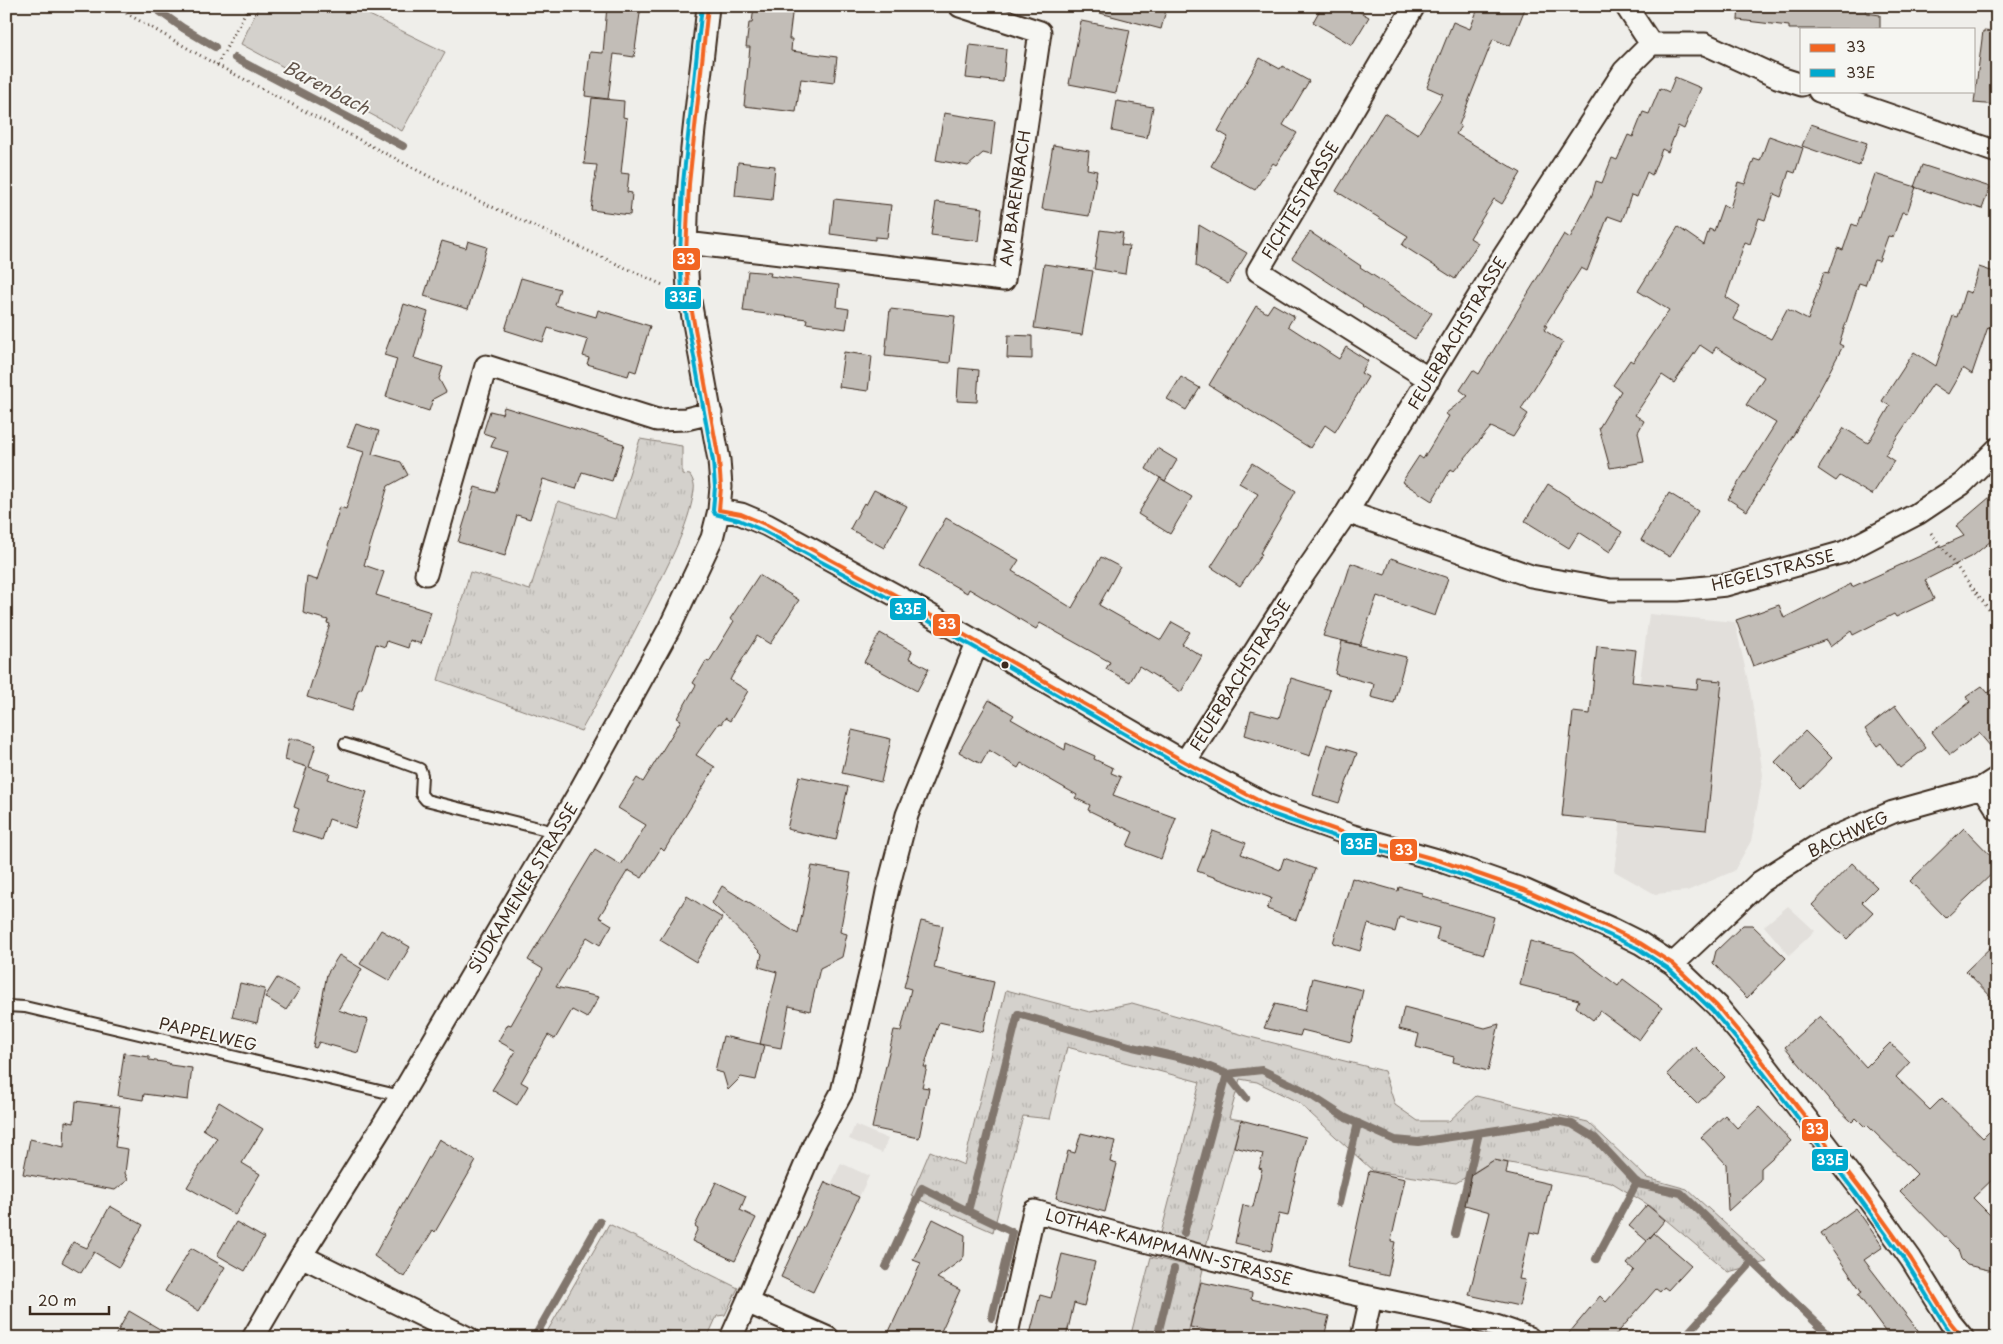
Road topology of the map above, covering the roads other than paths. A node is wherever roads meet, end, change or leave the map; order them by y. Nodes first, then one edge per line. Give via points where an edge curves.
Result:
1 (708, 6) edge
2 (960, 6) edge
3 (1414, 6) edge
4 (1626, 6) edge
5 (1651, 44) junction
6 (1800, 84) edge
7 (1822, 92) edge
8 (1997, 152) edge
9 (686, 242) junction
10 (1429, 379) junction
11 (711, 413) junction
12 (1997, 449) edge
13 (719, 510) junction
14 (1347, 512) junction
15 (426, 574) dead end
16 (977, 643) junction
17 (345, 744) dead end
18 (1185, 762) junction
19 (1990, 782) edge
20 (1997, 809) edge
21 (556, 832) junction
22 (1673, 964) junction
23 (6, 1006) edge
24 (401, 1096) junction
25 (302, 1256) junction
26 (1371, 1298) junction
27 (747, 1302) junction
28 (253, 1338) edge
29 (468, 1338) edge
30 (731, 1338) edge
31 (828, 1338) edge
32 (1006, 1338) edge
33 (1362, 1338) edge
34 (1529, 1338) edge
35 (1963, 1338) edge

1 - 9 street, SÜDKAMENER STRASSE
2 - 9 street, AM BARENBACH via 1040,32 1004,280
3 - 10 street, FICHTESTRASSE via 1258,271
4 - 5 street
5 - 6 street via 1704,44
5 - 10 street, FEUERBACHSTRASSE via 1624,71 1496,268
7 - 8 street
9 - 11 street, SÜDKAMENER STRASSE via 688,290
10 - 14 street, FEUERBACHSTRASSE
11 - 13 street, SÜDKAMENER STRASSE via 719,460
11 - 15 street via 686,419 657,420 486,366
12 - 14 street, HEGELSTRASSE via 1962,484 1917,514 1844,552 1726,585 1678,590 1610,590 1531,576
13 - 16 street via 741,514 766,525
13 - 21 street, SÜDKAMENER STRASSE via 712,538 669,629
14 - 18 street, FEUERBACHSTRASSE
16 - 18 street
16 - 27 street via 908,815 886,892 842,1092 815,1142
17 - 21 lane via 420,769 421,794 426,800
18 - 22 street via 1268,806 1524,890 1612,928
19 - 20 street
19 - 22 street, BACHWEG via 1893,812 1823,842 1760,882
21 - 24 street, SÜDKAMENER STRASSE
22 - 35 street via 1717,1006 1753,1049 1911,1259
23 - 24 lane, PAPPELWEG via 25,1007
24 - 25 street, SÜDKAMENER STRASSE
25 - 28 street, SÜDKAMENER STRASSE
25 - 29 street
26 - 32 street, LOTHAR-KAMPMANN-STRASSE via 1213,1260 1034,1211
26 - 33 street
26 - 34 street, LOTHAR-KAMPMANN-STRASSE via 1447,1312
27 - 30 street
27 - 31 street

